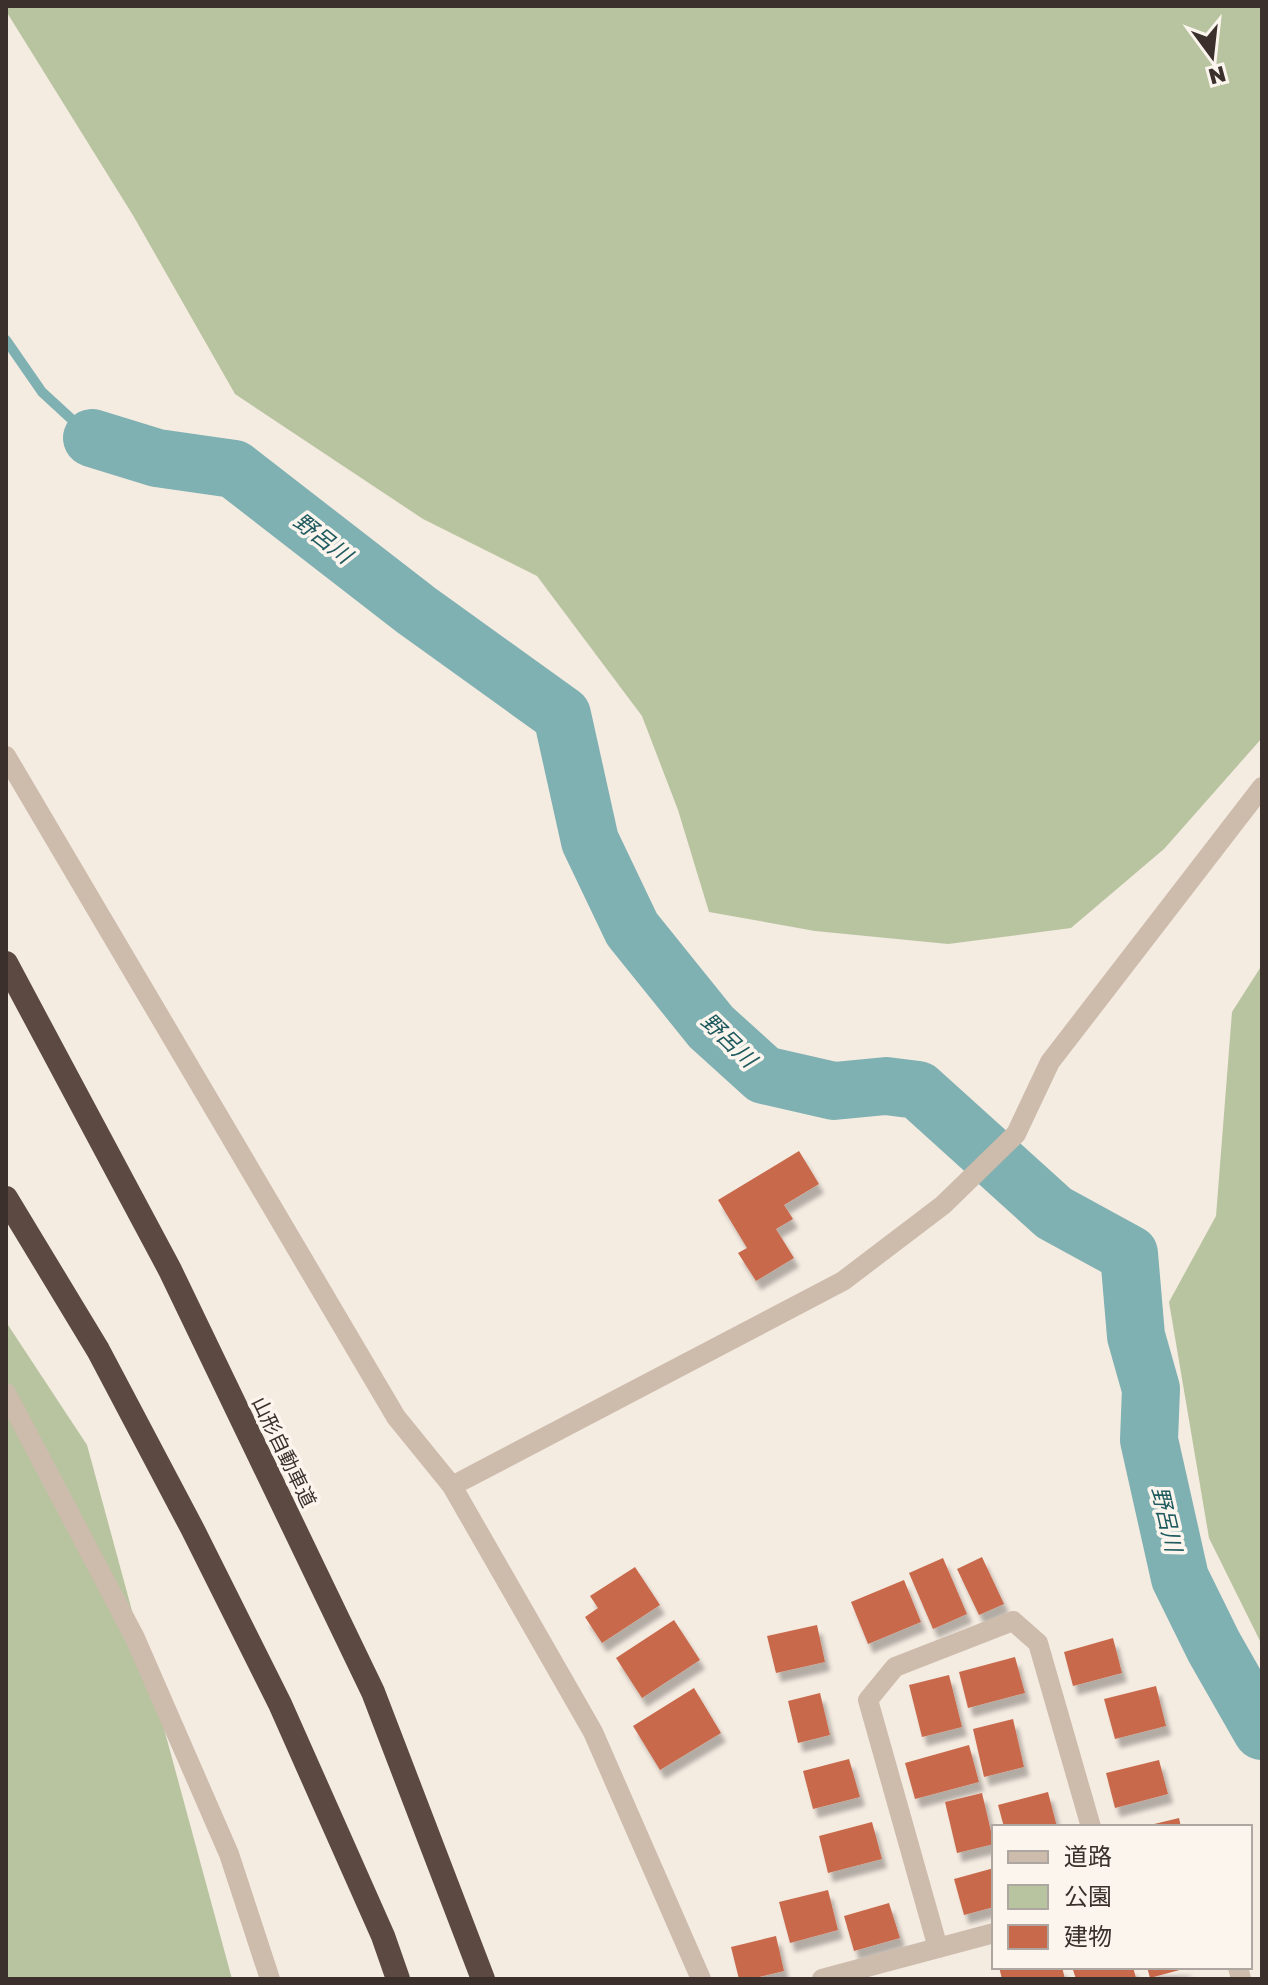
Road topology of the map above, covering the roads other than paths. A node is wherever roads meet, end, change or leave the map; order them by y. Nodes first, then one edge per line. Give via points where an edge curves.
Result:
1 (6, 756) edge
2 (1262, 787) edge
3 (6, 963) edge
4 (6, 1198) edge
5 (6, 1393) edge
6 (452, 1486) junction
7 (1090, 1825) edge
8 (992, 1934) edge
9 (938, 1948) junction
10 (270, 1979) edge
11 (398, 1979) edge
12 (483, 1979) edge
13 (701, 1979) edge
14 (822, 1979) edge

1 - 6 street via 396,1417
2 - 6 street via 1050,1062 1016,1134 943,1205 843,1281
3 - 12 highway, 山形自動車道 via 170,1270 373,1692
4 - 11 highway via 98,1350 192,1528 280,1704
5 - 10 street via 135,1638 229,1854
6 - 13 street via 593,1732
7 - 9 street via 1038,1643 1013,1621 895,1667 868,1700
8 - 9 street
9 - 14 street

